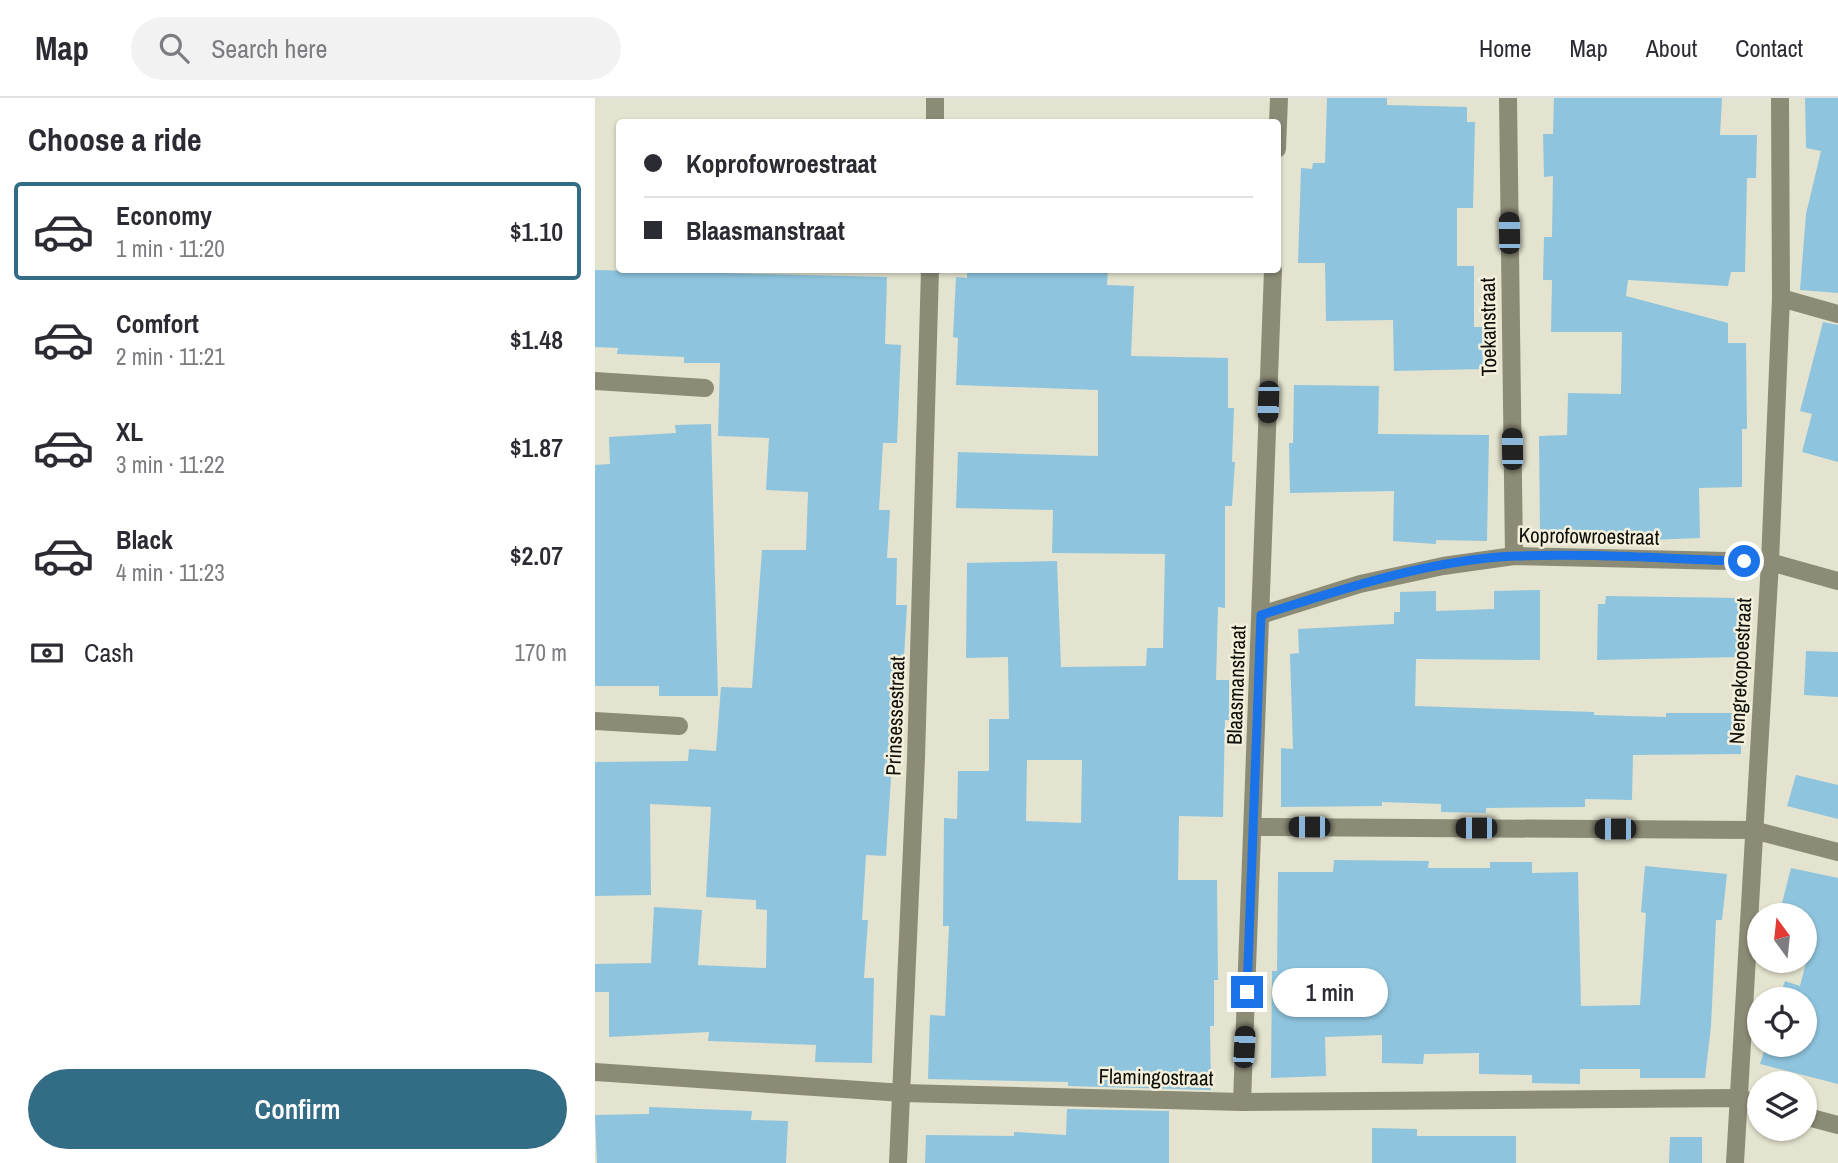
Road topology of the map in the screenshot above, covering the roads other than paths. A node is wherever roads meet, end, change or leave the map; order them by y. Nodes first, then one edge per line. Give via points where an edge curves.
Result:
1 (935, 98) edge
2 (1279, 98) edge
3 (1508, 98) edge
4 (1780, 98) edge
5 (935, 119) edge
6 (1278, 119) edge
7 (930, 273) edge
8 (1273, 273) edge
9 (1781, 298) junction
10 (1838, 314) edge
11 (595, 381) edge
12 (705, 388) dead end
13 (1514, 556) junction
14 (1770, 562) junction
15 (1838, 581) edge
16 (1261, 615) junction
17 (595, 721) edge
18 (679, 726) dead end
19 (1254, 827) junction
20 (1753, 830) junction
21 (1838, 852) edge
22 (595, 1072) edge
23 (902, 1093) junction
24 (1738, 1098) junction
25 (1747, 1101) edge
26 (1242, 1102) junction
27 (1817, 1119) edge
28 (1838, 1125) edge
29 (898, 1163) edge
30 (1735, 1163) edge

1 - 5 street
2 - 6 street
3 - 13 street, Toekanstraat
4 - 9 street, Nengrekopoestraat
7 - 23 street, Prinsessestraat
8 - 16 street, Blaasmanstraat
9 - 10 street
9 - 14 street, Nengrekopoestraat
11 - 12 street
13 - 14 street, Koprofowroestraat
13 - 16 street, Koprofowroestraat via 1360,584
14 - 15 street, Koprofowroestraat
14 - 20 street, Nengrekopoestraat
16 - 19 street, Blaasmanstraat
17 - 18 street
19 - 20 street
19 - 26 street, Blaasmanstraat
20 - 21 street
20 - 24 street, Nengrekopoestraat
22 - 23 street, Flamingostraat
23 - 26 street, Flamingostraat
23 - 29 street, Prinsessestraat
24 - 25 street, Flamingostraat
24 - 26 street, Flamingostraat
24 - 30 street, Nengrekopoestraat
27 - 28 street

